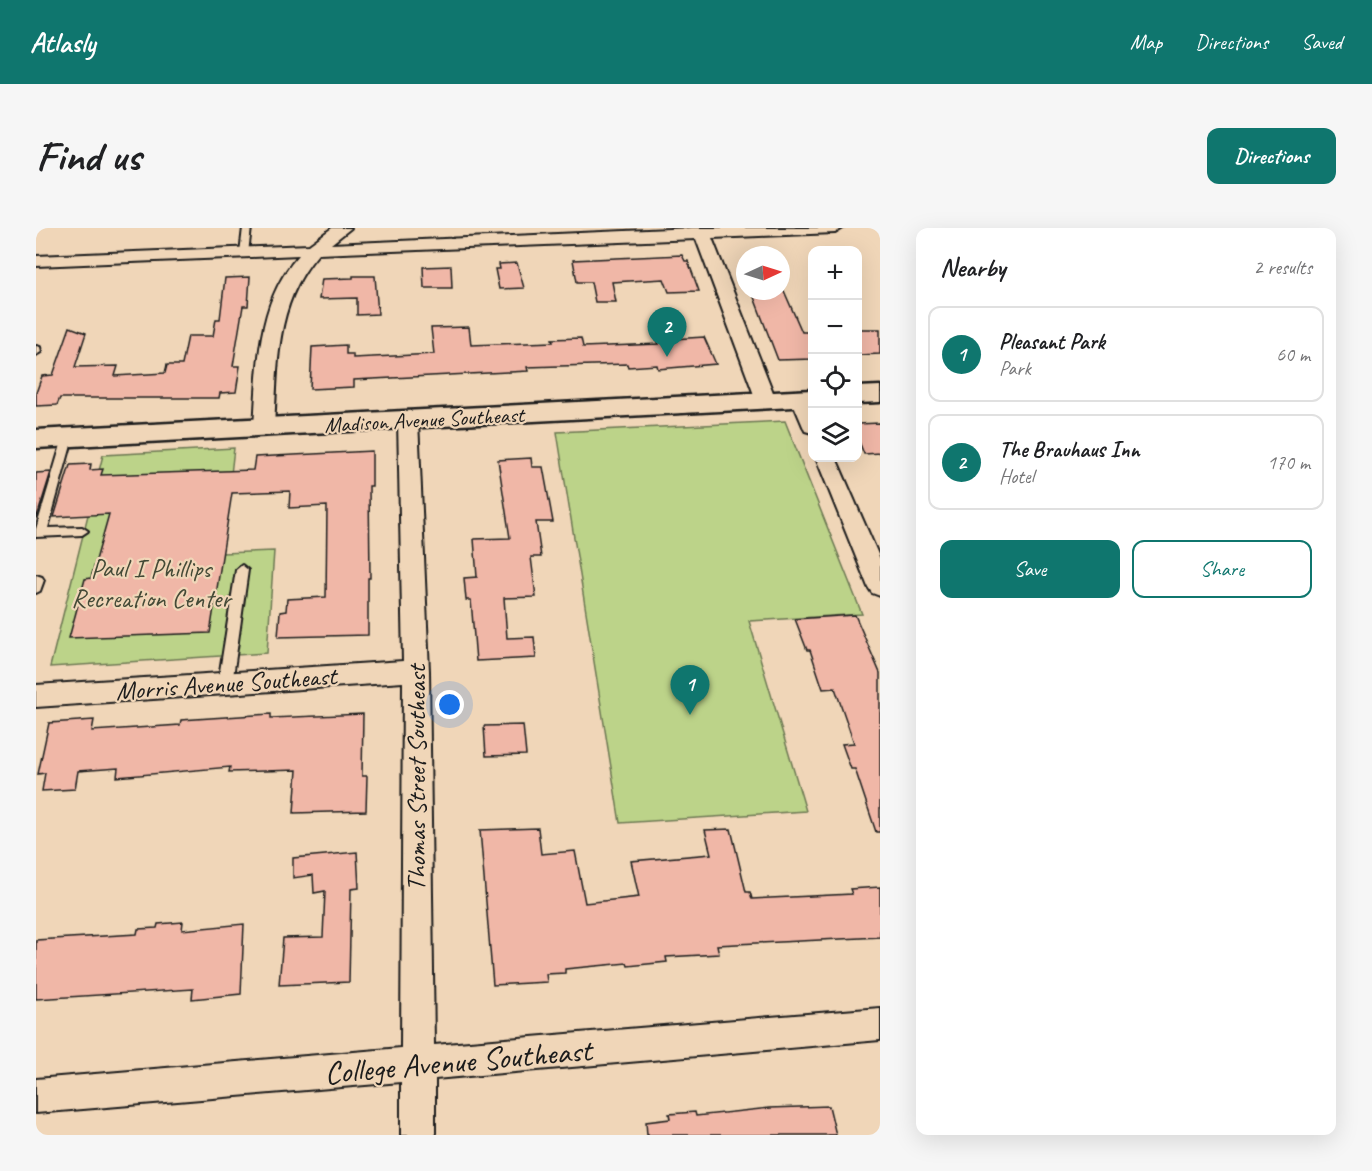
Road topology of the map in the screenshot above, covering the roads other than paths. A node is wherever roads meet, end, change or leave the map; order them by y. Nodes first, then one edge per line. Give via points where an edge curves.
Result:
1 (247, 228) edge
2 (343, 228) edge
3 (835, 228) edge
4 (701, 231) edge
5 (313, 250) junction
6 (244, 253) junction
7 (36, 261) edge
8 (880, 394) edge
9 (862, 395) edge
10 (807, 398) edge
11 (766, 400) junction
12 (408, 420) junction
13 (264, 428) junction
14 (68, 438) junction
15 (36, 439) edge
16 (828, 462) edge
17 (81, 531) dead end
18 (39, 532) edge
19 (242, 570) dead end
20 (36, 580) edge
21 (880, 587) edge
22 (36, 588) edge
23 (416, 671) junction
24 (225, 684) junction
25 (36, 696) edge
26 (880, 1024) edge
27 (416, 1065) junction
28 (36, 1096) edge
29 (418, 1135) edge

1 - 6 lane
2 - 5 street
3 - 4 street
4 - 5 street
4 - 11 street
5 - 6 street
5 - 13 street via 292,274 277,303
6 - 7 street
8 - 9 street
10 - 11 street, Madison Avenue Southeast
11 - 12 street, Madison Avenue Southeast
12 - 13 street, Madison Avenue Southeast
12 - 23 street, Thomas Street Southeast
13 - 14 street, Madison Avenue Southeast
14 - 15 street, Madison Avenue Southeast
14 - 18 lane
16 - 21 street
17 - 18 lane
19 - 24 lane
20 - 22 lane
23 - 24 street, Morris Avenue Southeast
23 - 27 street, Thomas Street Southeast
24 - 25 street, Morris Avenue Southeast
26 - 27 street, College Avenue Southeast
27 - 28 street, College Avenue Southeast
27 - 29 street, Thomas Street Southeast

